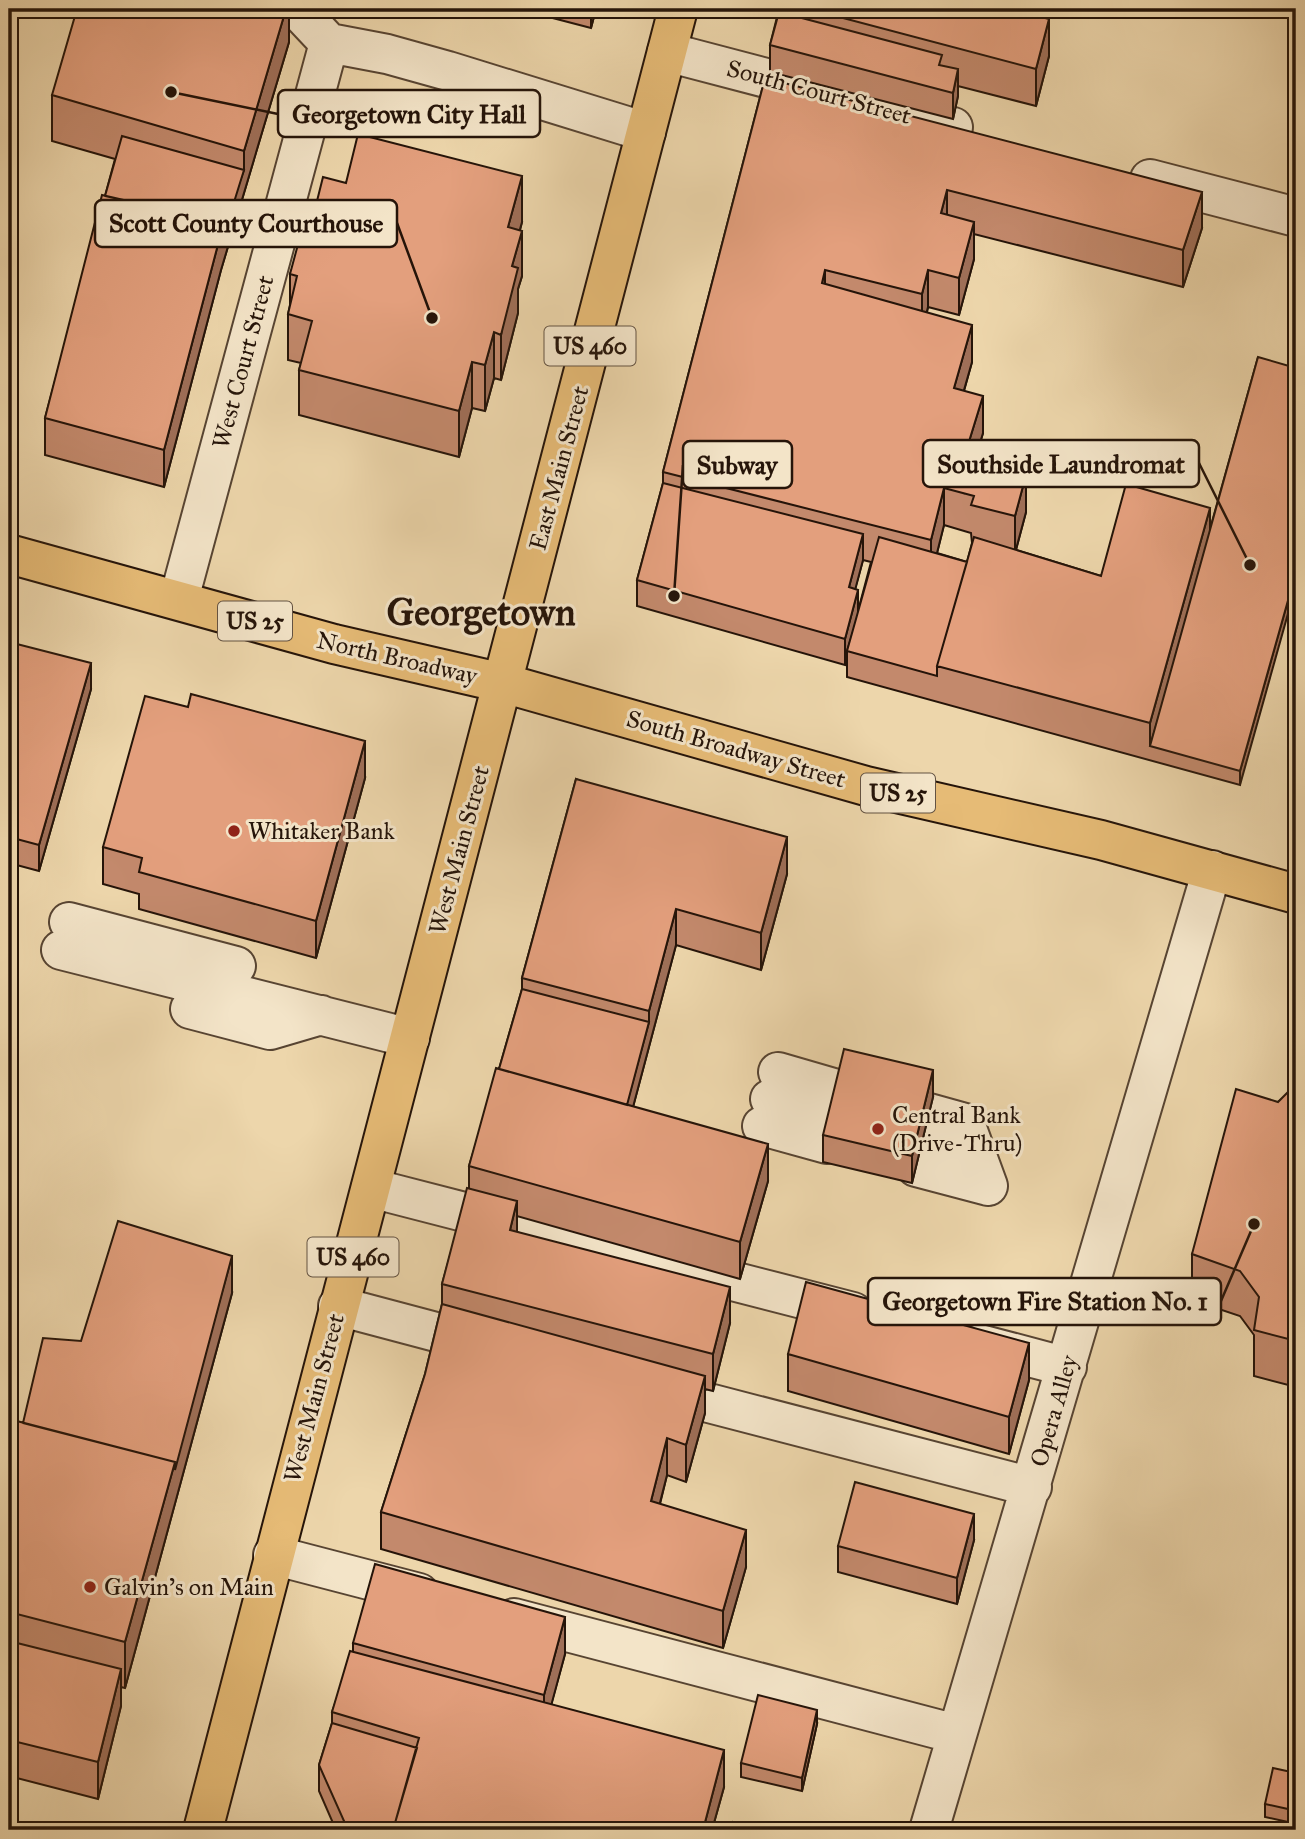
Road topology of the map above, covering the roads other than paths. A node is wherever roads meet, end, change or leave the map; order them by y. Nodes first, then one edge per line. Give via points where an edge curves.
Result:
1 (298, 9) edge
2 (678, 9) edge
3 (329, 43) junction
4 (667, 52) junction
5 (646, 132) junction
6 (988, 136) edge
7 (1122, 172) edge
8 (1296, 217) edge
9 (9, 554) edge
10 (179, 600) junction
11 (503, 683) junction
12 (1213, 870) junction
13 (1296, 894) edge
14 (62, 949) dead end
15 (410, 1038) junction
16 (834, 1118) joint
17 (922, 1140) edge
18 (988, 1186) dead end
19 (371, 1188) junction
20 (338, 1306) junction
21 (893, 1322) edge
22 (947, 1336) edge
23 (525, 1355) edge
24 (1067, 1367) junction
25 (618, 1379) edge
26 (1032, 1487) junction
27 (273, 1555) junction
28 (956, 1734) junction
29 (203, 1830) edge
30 (929, 1830) edge

1 - 3 street
2 - 4 main road, East Main Street / US 460
3 - 5 street via 399,57
3 - 10 street, West Court Street
4 - 5 main road, East Main Street / US 460
4 - 6 street, South Court Street
5 - 11 main road, East Main Street / US 460
7 - 8 street
9 - 10 main road, North Broadway / US 25
10 - 11 main road, North Broadway / US 25 via 334,644
11 - 12 main road, South Broadway Street / US 25 via 866,786
11 - 15 main road, West Main Street / US 460
12 - 13 main road, South Broadway Street / US 25
12 - 24 street, Opera Alley
14 - 15 street
15 - 19 main road, West Main Street / US 460
16 - 16 street via 770,1099
17 - 18 street via 957,1150
19 - 20 main road, West Main Street / US 460
19 - 21 street
20 - 23 street
20 - 27 main road, West Main Street / US 460
22 - 24 street
24 - 26 street, Opera Alley
25 - 26 street
26 - 28 street, Opera Alley
27 - 28 street
27 - 29 main road, West Main Street / US 460
28 - 30 street, Opera Alley

